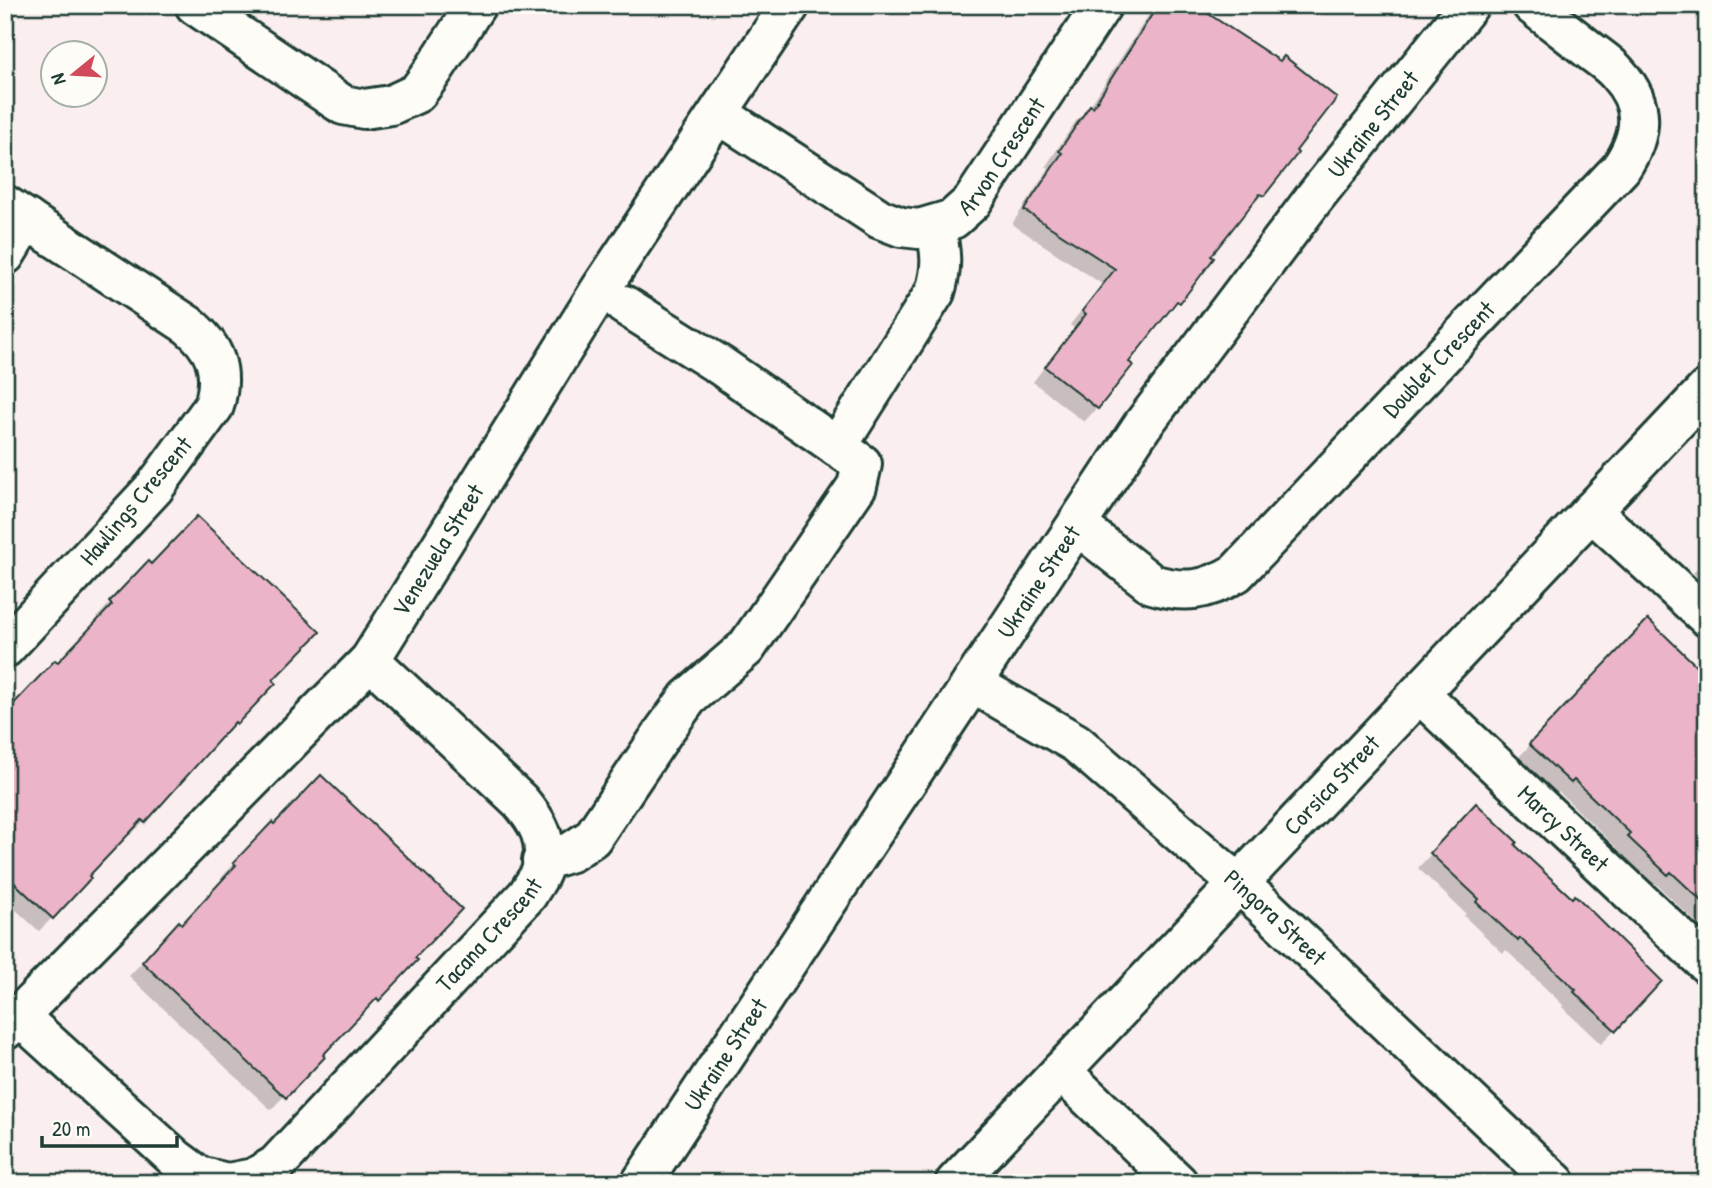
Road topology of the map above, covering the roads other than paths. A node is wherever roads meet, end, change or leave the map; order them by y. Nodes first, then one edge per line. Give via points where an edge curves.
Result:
1 (195, 5) edge
2 (476, 5) edge
3 (790, 5) edge
4 (1102, 5) edge
5 (1469, 5) edge
6 (1532, 5) edge
7 (719, 114) junction
8 (16, 212) edge
9 (935, 225) junction
10 (5, 255) edge
11 (624, 305) dead end
12 (1707, 388) edge
13 (836, 447) junction
14 (1591, 511) junction
15 (1077, 525) junction
16 (1707, 617) edge
17 (5, 648) edge
18 (369, 660) junction
19 (972, 683) junction
20 (1419, 693) junction
21 (542, 861) junction
22 (1239, 883) junction
23 (1707, 964) edge
24 (12, 1023) edge
25 (1061, 1071) junction
26 (228, 1183) edge
27 (641, 1183) edge
28 (955, 1183) edge
29 (1178, 1183) edge
30 (1556, 1183) edge

1 - 2 street via 343,105 364,110 391,105 416,93
3 - 7 street, Venezuela Street
4 - 9 street, Arvon Crescent via 972,202 953,219
5 - 15 street, Ukraine Street via 1181,374
6 - 15 street, Doublet Crescent via 1616,71 1628,86 1639,121 1631,154 1621,168 1236,573 1200,590 1152,584
7 - 9 street, Arvon Crescent via 880,219 919,229
7 - 18 street, Venezuela Street via 600,290
8 - 10 street, Hawlings Crescent
8 - 17 street, Hawlings Crescent via 201,335 211,349 219,379 214,406 155,488
9 - 13 street via 941,251 935,292
11 - 13 street
12 - 14 street, Corsica Street
13 - 21 street via 862,464 857,486 746,648 688,698 592,838 570,852
14 - 16 street
14 - 20 street, Corsica Street
15 - 19 street, Ukraine Street
18 - 21 street, Tacana Crescent via 520,801 536,820 544,845
18 - 24 street, Venezuela Street
19 - 22 street, Pingora Street via 1076,743
19 - 27 street, Ukraine Street
20 - 22 street, Corsica Street
20 - 23 street, Marcy Street
21 - 26 street, Tacana Crescent via 528,894 276,1165 254,1178
22 - 25 street, Corsica Street
22 - 30 street, Pingora Street
24 - 26 street, Tacana Crescent via 176,1159 199,1176
25 - 28 street, Corsica Street
25 - 29 street

